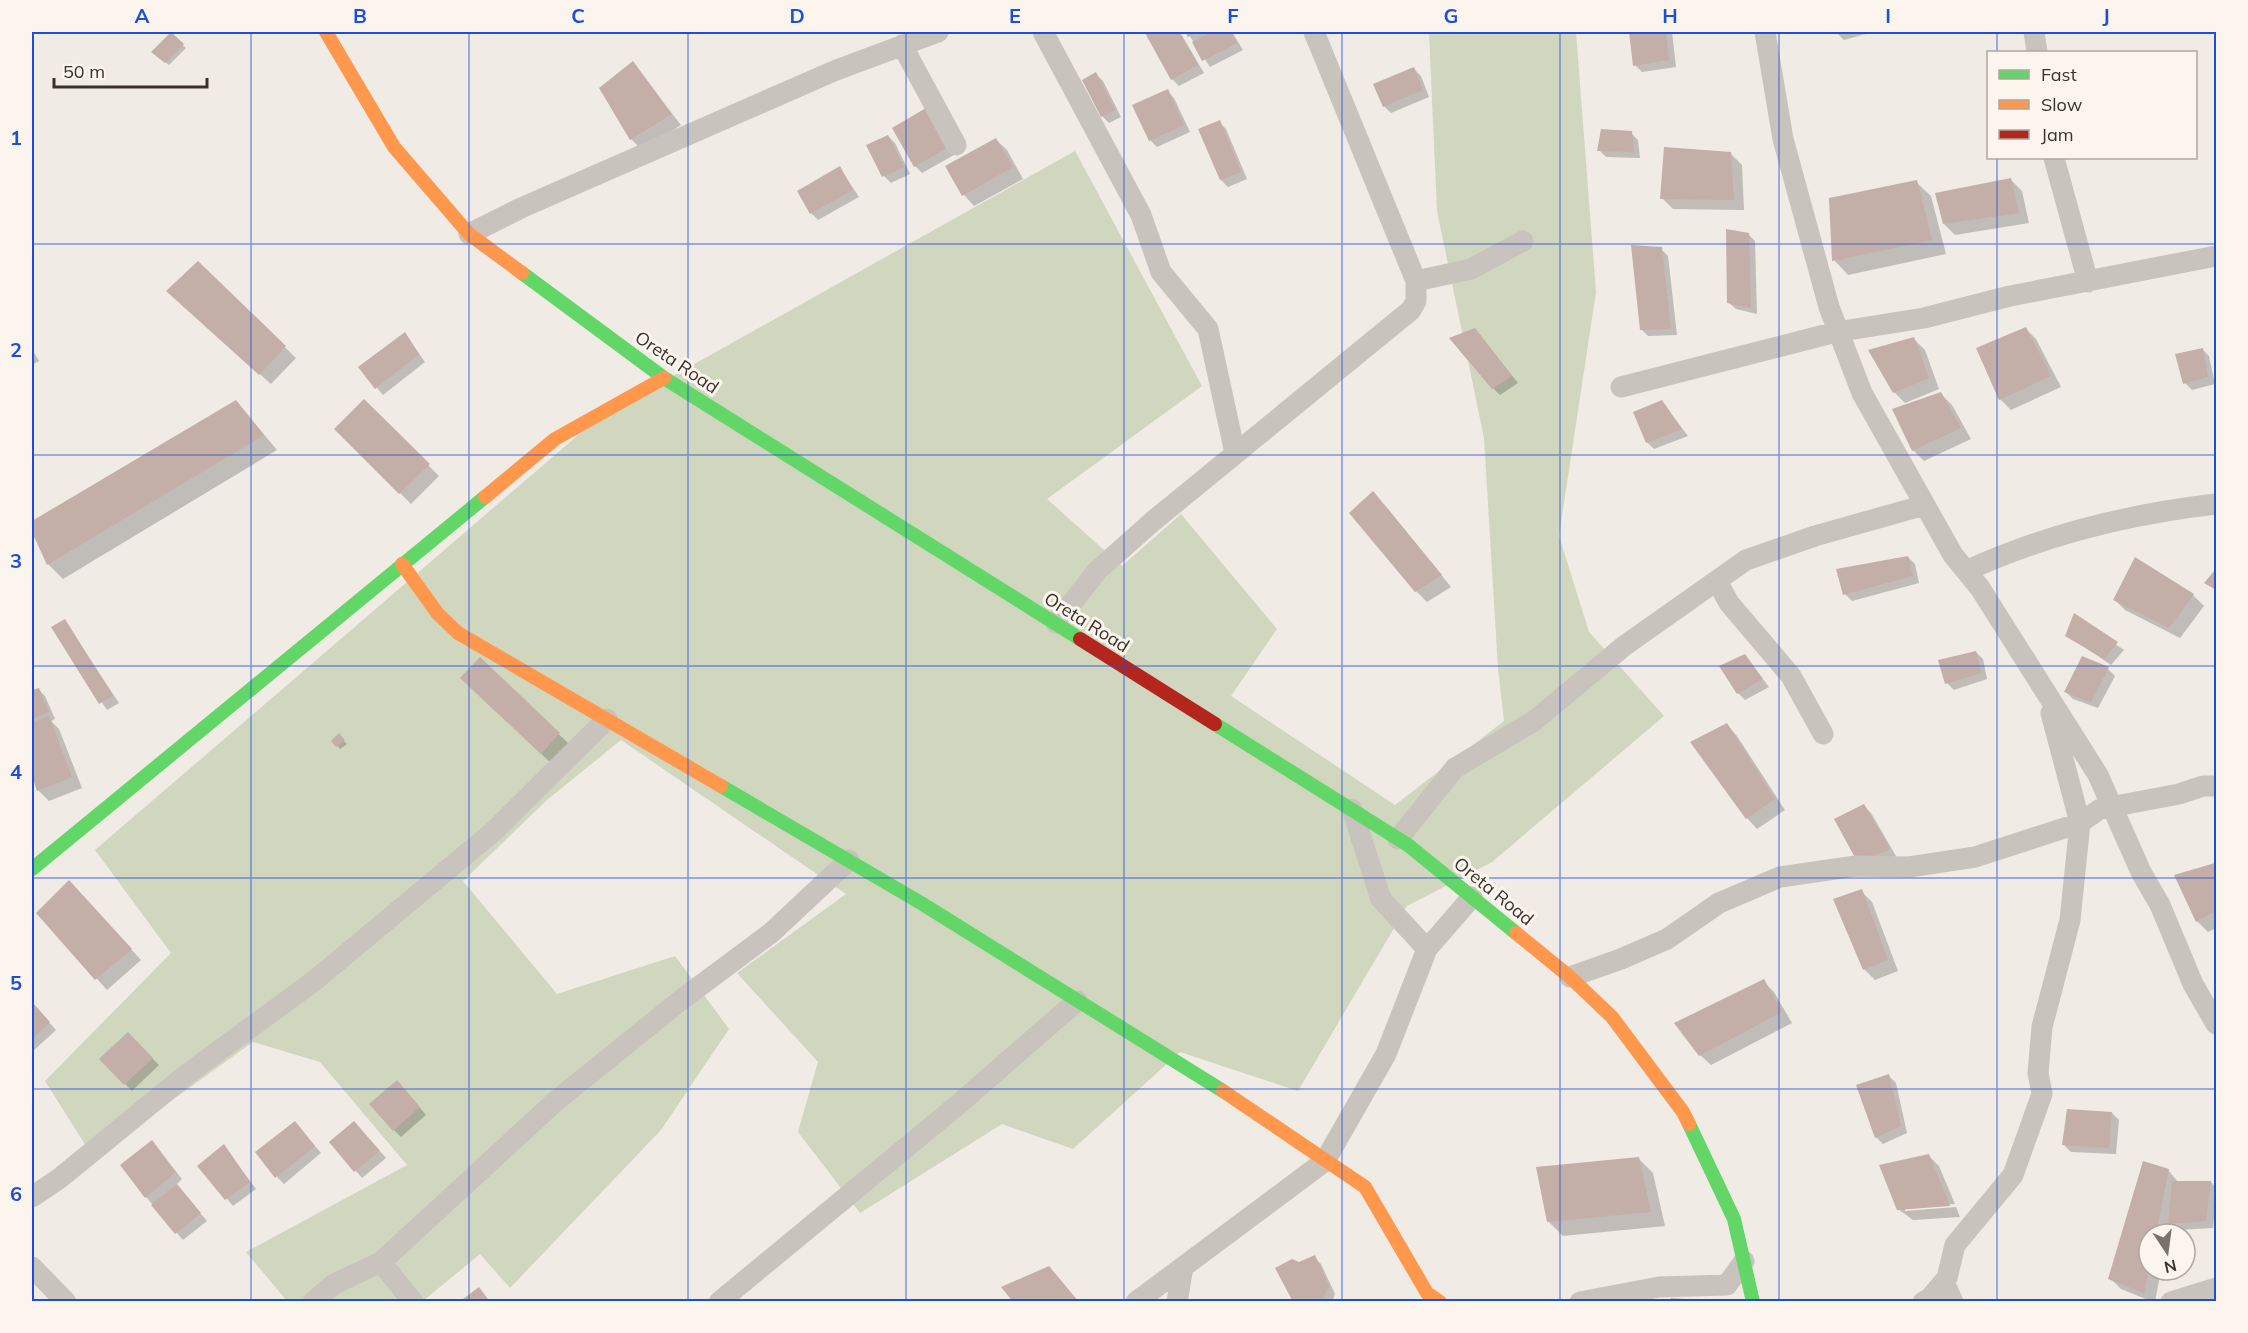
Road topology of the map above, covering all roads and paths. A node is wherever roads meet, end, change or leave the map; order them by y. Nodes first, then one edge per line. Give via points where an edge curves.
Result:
1 (326, 32) edge
2 (938, 32) edge
3 (1043, 32) edge
4 (1314, 32) edge
5 (1765, 32) edge
6 (2034, 32) edge
7 (902, 45) junction
8 (2037, 51) edge
9 (956, 145) dead end
10 (2054, 159) edge
11 (469, 234) junction
12 (1523, 241) dead end
13 (2217, 256) edge
14 (1416, 280) junction
15 (2088, 282) junction
16 (1836, 332) junction
17 (664, 378) junction
18 (1621, 387) dead end
19 (1235, 453) junction
20 (2217, 504) edge
21 (1925, 505) junction
22 (402, 564) junction
23 (1966, 571) junction
24 (1717, 581) junction
25 (1056, 623) junction
26 (2046, 695) junction
27 (607, 719) junction
28 (1823, 734) dead end
29 (2217, 786) edge
30 (2113, 805) junction
31 (1352, 809) junction
32 (2080, 822) junction
33 (1398, 839) junction
34 (849, 860) junction
35 (32, 869) edge
36 (1472, 897) junction
37 (1427, 949) junction
38 (1570, 977) junction
39 (1077, 1001) junction
40 (2217, 1024) edge
41 (1325, 1161) junction
42 (32, 1197) edge
43 (1744, 1261) junction
44 (381, 1262) junction
45 (1182, 1267) junction
46 (33, 1271) edge
47 (1944, 1282) junction
48 (2217, 1288) edge
49 (66, 1302) edge
50 (313, 1302) edge
51 (413, 1302) edge
52 (719, 1302) edge
53 (1136, 1302) edge
54 (1177, 1302) edge
55 (1440, 1302) edge
56 (1580, 1302) edge
57 (1753, 1302) edge
58 (1923, 1302) edge
59 (1953, 1302) edge
60 (2171, 1302) edge

1 - 11 street, Oreta Road via 394,147
2 - 7 street
3 - 19 street via 1141,215 1161,272 1208,329
4 - 14 street
5 - 16 street via 1783,139
6 - 8 street
7 - 9 street
7 - 11 street via 574,184
10 - 15 street
11 - 17 street, Oreta Road
12 - 14 street via 1471,269
13 - 15 street
14 - 19 street via 1416,301 1411,310
15 - 16 street via 2010,296 1924,318
16 - 18 street
16 - 21 street via 1862,393
17 - 22 street via 555,439
17 - 25 street, Oreta Road
19 - 25 street via 1098,570
20 - 23 street via 2063,532
21 - 23 street
21 - 24 street via 1756,556
22 - 27 street via 438,614 458,633
22 - 35 street
23 - 26 street
24 - 28 street via 1729,603 1791,676
24 - 33 street via 1624,646 1534,721 1455,768
25 - 31 street, Oreta Road
26 - 30 street
26 - 32 street
27 - 34 street
27 - 42 street via 494,831 323,973
29 - 30 street
30 - 32 street
30 - 40 street via 2193,984
31 - 33 street, Oreta Road
31 - 37 street via 1381,899
32 - 38 street via 1976,857 1909,867 1856,866 1780,877 1719,903 1667,939
32 - 47 street via 2070,920 2042,1027 2037,1073 2042,1094 2013,1175 1955,1245
33 - 36 street, Oreta Road
34 - 39 street
34 - 44 street via 771,933 557,1100
36 - 37 street
36 - 38 street, Oreta Road
37 - 41 street via 1386,1054
38 - 43 street, Oreta Road via 1612,1017 1683,1112 1734,1220
39 - 41 street via 1237,1100
39 - 52 street
41 - 45 street
41 - 55 street via 1365,1187 1427,1293
43 - 56 street via 1726,1285 1659,1287
43 - 57 street, Oreta Road
44 - 50 street via 334,1284
44 - 51 street
45 - 53 street
45 - 54 street
46 - 49 street
47 - 58 street
47 - 59 street
48 - 60 street

